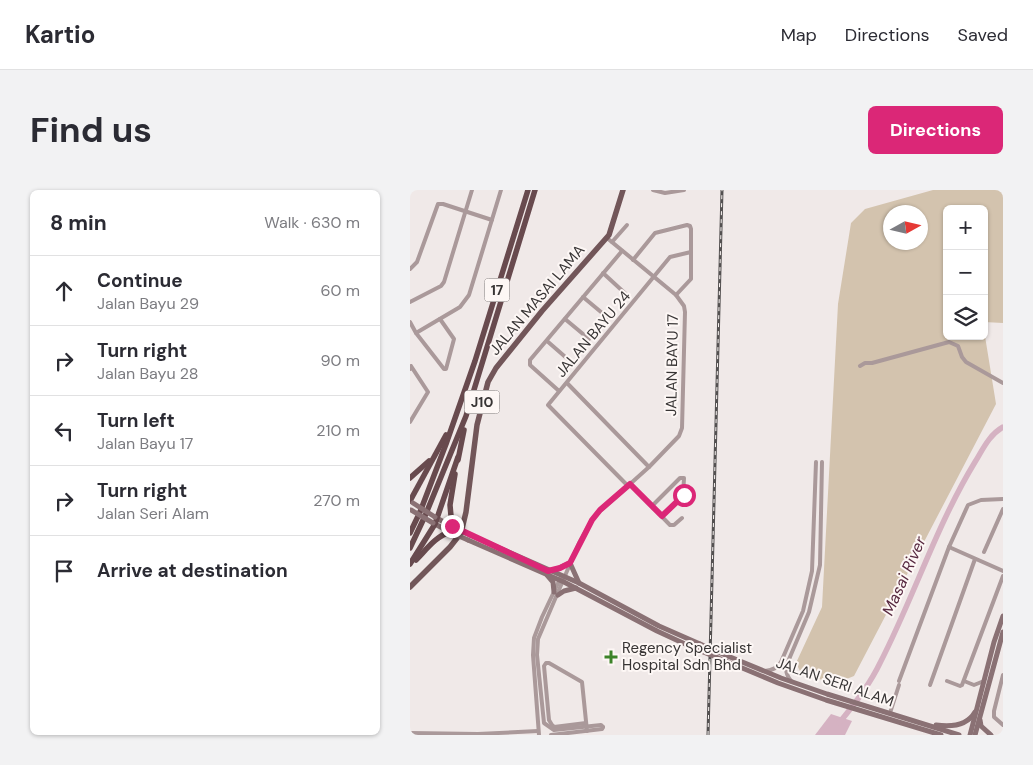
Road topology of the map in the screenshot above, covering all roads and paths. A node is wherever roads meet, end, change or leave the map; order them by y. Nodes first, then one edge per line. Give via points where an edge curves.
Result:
1 (472, 190) edge
2 (502, 190) edge
3 (528, 190) edge
4 (535, 190) edge
5 (623, 190) edge
6 (653, 190) edge
7 (684, 190) edge
8 (465, 212) junction
9 (492, 220) junction
10 (627, 225) dead end
11 (606, 238) junction
12 (612, 242) junction
13 (622, 250) junction
14 (691, 252) junction
15 (633, 260) junction
16 (410, 269) edge
17 (603, 273) junction
18 (655, 277) junction
19 (676, 295) junction
20 (628, 296) dead end
21 (583, 297) junction
22 (410, 302) edge
23 (607, 317) dead end
24 (440, 319) junction
25 (565, 319) junction
26 (410, 322) edge
27 (416, 333) junction
28 (589, 339) dead end
29 (547, 341) junction
30 (570, 362) dead end
31 (860, 366) dead end
32 (411, 368) edge
33 (567, 383) junction
34 (1003, 383) edge
35 (559, 391) junction
36 (466, 416) junction
37 (453, 420) junction
38 (410, 422) edge
39 (440, 446) junction
40 (458, 456) junction
41 (816, 462) dead end
42 (822, 462) dead end
43 (649, 467) junction
44 (410, 478) edge
45 (629, 485) junction
46 (1003, 499) edge
47 (411, 502) edge
48 (652, 506) junction
49 (1003, 509) edge
50 (410, 510) edge
51 (662, 516) junction
52 (682, 518) dead end
53 (435, 521) junction
54 (452, 530) junction
55 (410, 533) edge
56 (949, 547) junction
57 (410, 548) edge
58 (984, 552) dead end
59 (975, 559) junction
60 (570, 563) junction
61 (410, 565) edge
62 (1003, 571) edge
63 (548, 573) junction
64 (1003, 576) edge
65 (563, 578) junction
66 (578, 586) junction
67 (410, 587) edge
68 (556, 593) junction
69 (1003, 616) edge
70 (1003, 632) edge
71 (717, 654) junction
72 (765, 671) junction
73 (1003, 675) edge
74 (964, 681) junction
75 (984, 681) junction
76 (792, 682) junction
77 (947, 682) dead end
78 (930, 685) dead end
79 (541, 700) junction
80 (846, 703) junction
81 (859, 707) junction
82 (979, 708) junction
83 (548, 710) junction
84 (890, 713) junction
85 (1003, 724) edge
86 (548, 727) junction
87 (587, 727) junction
88 (923, 727) junction
89 (538, 732) edge
90 (410, 734) edge
91 (461, 734) edge
92 (550, 735) edge
93 (934, 735) edge
94 (941, 735) edge
95 (959, 735) edge
96 (970, 735) edge
97 (975, 735) edge
98 (991, 735) edge

1 - 8 street
2 - 9 street
3 - 37 highway, 17 via 475,361
4 - 36 highway, 17
5 - 11 main road, JALAN MASAI LAMA / J10
6 - 7 street via 665,193
8 - 9 street
8 - 16 street via 443,204 437,206 417,262
8 - 22 street via 444,282
9 - 24 street via 469,295 460,307
10 - 12 street
11 - 12 street, JALAN BAYU 17
11 - 67 main road, JALAN MASAI LAMA / J10 via 542,311 488,382 477,425 461,533
12 - 13 street, JALAN BAYU 17
13 - 15 street, JALAN BAYU 17
13 - 17 street
14 - 15 street via 691,229 687,225 655,233
14 - 18 street, JALAN BAYU 24 via 670,257
14 - 19 street via 691,279
15 - 18 street, JALAN BAYU 17
17 - 20 street
17 - 21 street
18 - 19 street, JALAN BAYU 17
18 - 33 street, JALAN BAYU 24
19 - 43 street, JALAN BAYU 17 via 685,312 682,428 679,436
21 - 23 street
21 - 25 street
24 - 27 street
24 - 27 street via 454,339 444,370
25 - 28 street
25 - 29 street
26 - 27 street
29 - 30 street
29 - 35 street via 529,363
31 - 34 street via 949,342 958,346 966,362
32 - 38 street via 428,394
33 - 35 street, JALAN BAYU 24
33 - 43 street
35 - 45 street, JALAN BAYU 24 via 548,404
36 - 40 highway
36 - 57 highway, 17
37 - 39 highway
37 - 55 highway, 17
39 - 44 highway via 425,466
39 - 47 highway
40 - 53 highway
40 - 54 highway via 450,505
41 - 72 street via 812,571 803,611 778,667
42 - 76 street via 820,565 809,612 785,670
43 - 45 street, JALAN BAYU 17
45 - 48 street
45 - 60 street, JALAN BAYU 17 via 592,520
46 - 56 street via 981,500 968,505
47 - 53 main road, bridge
48 - 51 street
48 - 51 street via 680,478 684,478 683,496
49 - 58 street
50 - 53 main road, bridge
51 - 52 street via 672,526
53 - 54 main road, JALAN SERI ALAM
53 - 61 highway
54 - 61 highway via 433,542
54 - 63 main road, JALAN SERI ALAM, bridge
56 - 59 street
56 - 84 street
59 - 62 street
59 - 78 street
60 - 63 main road
60 - 65 street, JALAN BAYU 17
60 - 66 main road
63 - 65 main road, JALAN SERI ALAM
63 - 68 main road
64 - 74 street
65 - 66 main road, JALAN SERI ALAM
65 - 68 street, JALAN BAYU 17
66 - 68 main road
66 - 71 main road, JALAN SERI ALAM, bridge via 657,631
68 - 79 street via 538,639
68 - 89 street via 534,638
69 - 75 main road
70 - 82 main road
71 - 72 main road, JALAN SERI ALAM
71 - 80 main road, JALAN SERI ALAM via 778,683
72 - 76 main road, JALAN SERI ALAM
73 - 85 street via 994,711 994,717
74 - 75 street via 974,685
74 - 77 street via 960,686
75 - 82 main road
76 - 80 main road, JALAN SERI ALAM
79 - 83 street
79 - 86 street via 543,722
80 - 81 main road, JALAN SERI ALAM
81 - 84 main road, JALAN SERI ALAM
81 - 88 main road, JALAN SERI ALAM
82 - 88 main road via 962,723
82 - 96 main road
82 - 97 main road
82 - 98 main road via 980,722
83 - 87 street via 554,727
83 - 87 street via 546,663 582,682
84 - 88 main road, JALAN SERI ALAM
86 - 87 street via 554,730
86 - 89 street via 542,726
86 - 92 street
87 - 92 street
88 - 93 main road
88 - 94 main road, JALAN SERI ALAM
88 - 95 main road, JALAN SERI ALAM
89 - 91 street
90 - 91 street

